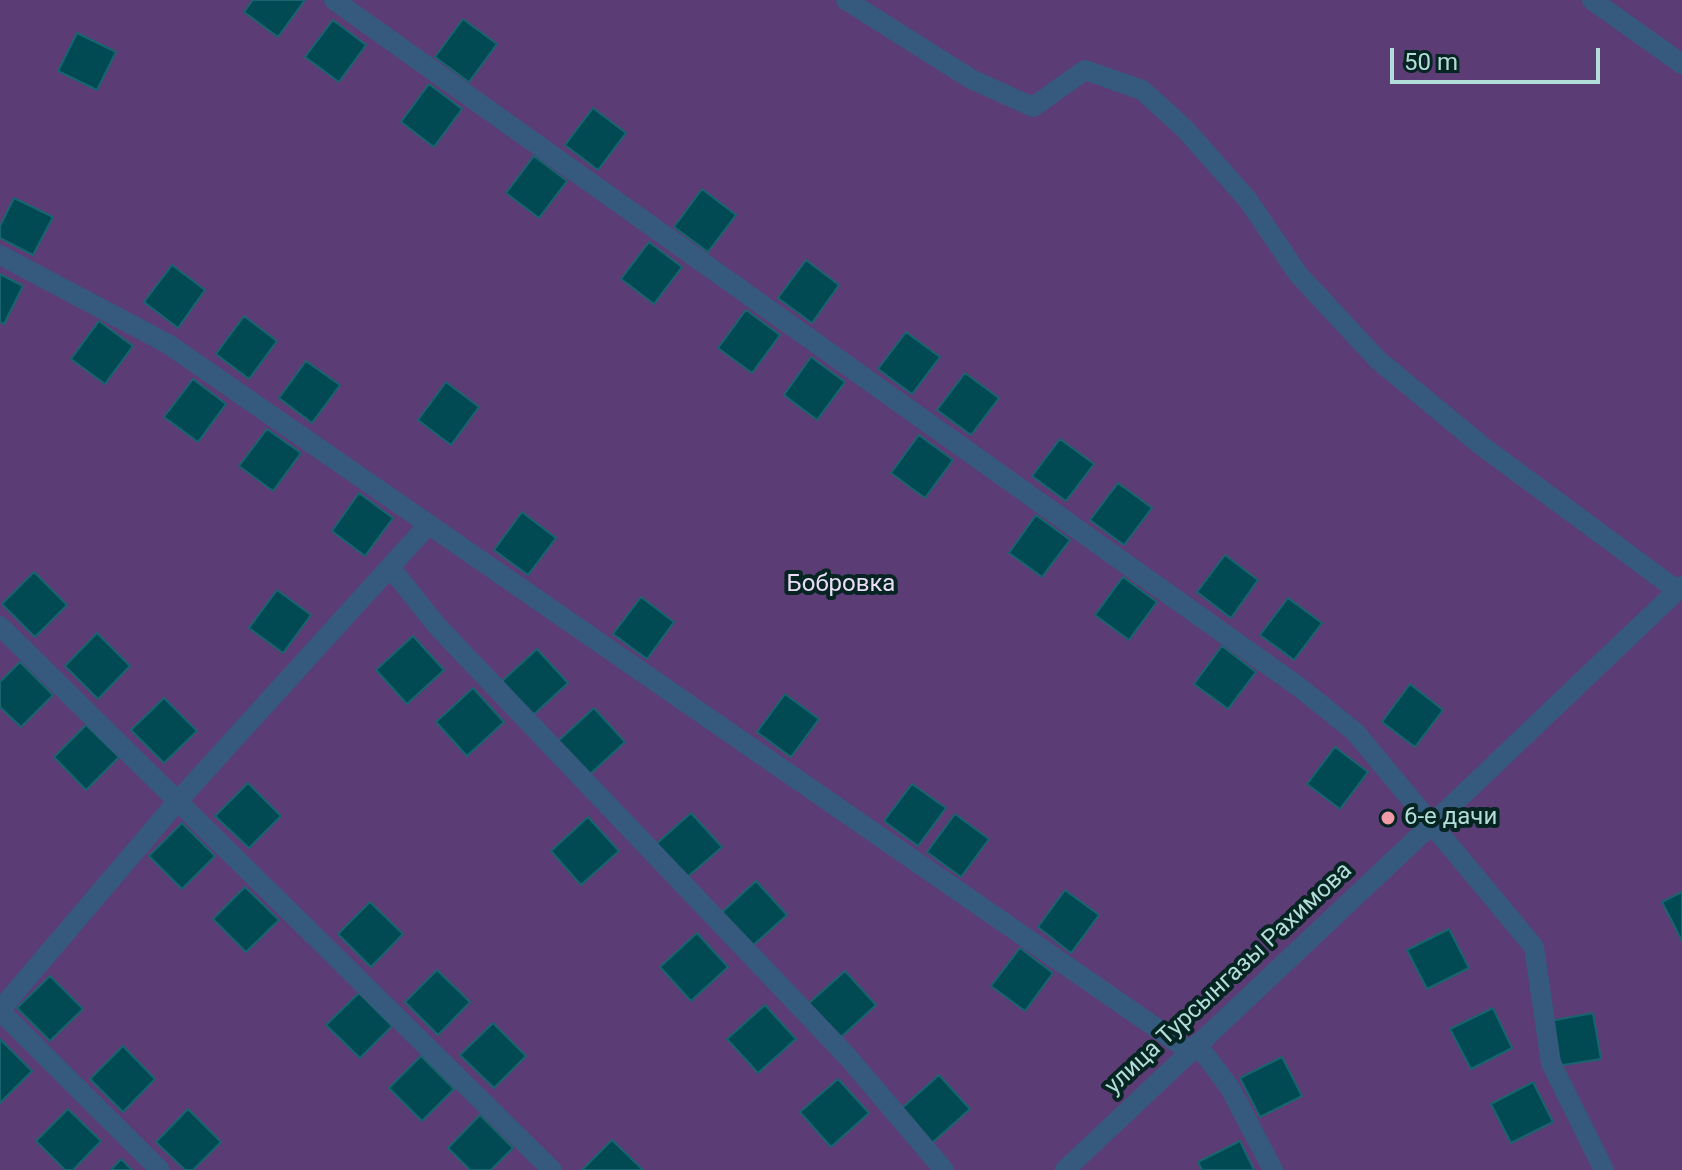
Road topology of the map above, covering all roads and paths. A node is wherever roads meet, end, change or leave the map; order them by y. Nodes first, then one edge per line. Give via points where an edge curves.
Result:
1 (334, 0) edge
2 (846, 0) edge
3 (1592, 0) edge
4 (1682, 64) edge
5 (0, 255) edge
6 (429, 524) junction
7 (390, 567) junction
8 (1680, 588) edge
9 (0, 626) edge
10 (176, 803) junction
11 (1430, 826) junction
12 (0, 1011) edge
13 (1194, 1048) junction
14 (160, 1170) edge
15 (552, 1170) edge
16 (944, 1170) edge
17 (1065, 1170) edge
18 (1273, 1170) edge
19 (1604, 1170) edge

1 - 11 street via 1299,687 1355,732
2 - 8 street via 971,79 1033,107 1085,70 1142,90 1248,200 1298,274 1378,360 1482,446
3 - 4 street
5 - 6 street via 168,344
6 - 7 street
6 - 13 street
7 - 10 street
7 - 16 street via 438,627 847,1056
8 - 11 street, улица Турсынгазы Рахимова
9 - 10 street
10 - 12 street
10 - 15 street
11 - 13 street, улица Турсынгазы Рахимова
11 - 19 street via 1534,947 1551,1063
12 - 14 street
13 - 17 street, улица Турсынгазы Рахимова
13 - 18 street via 1230,1088

